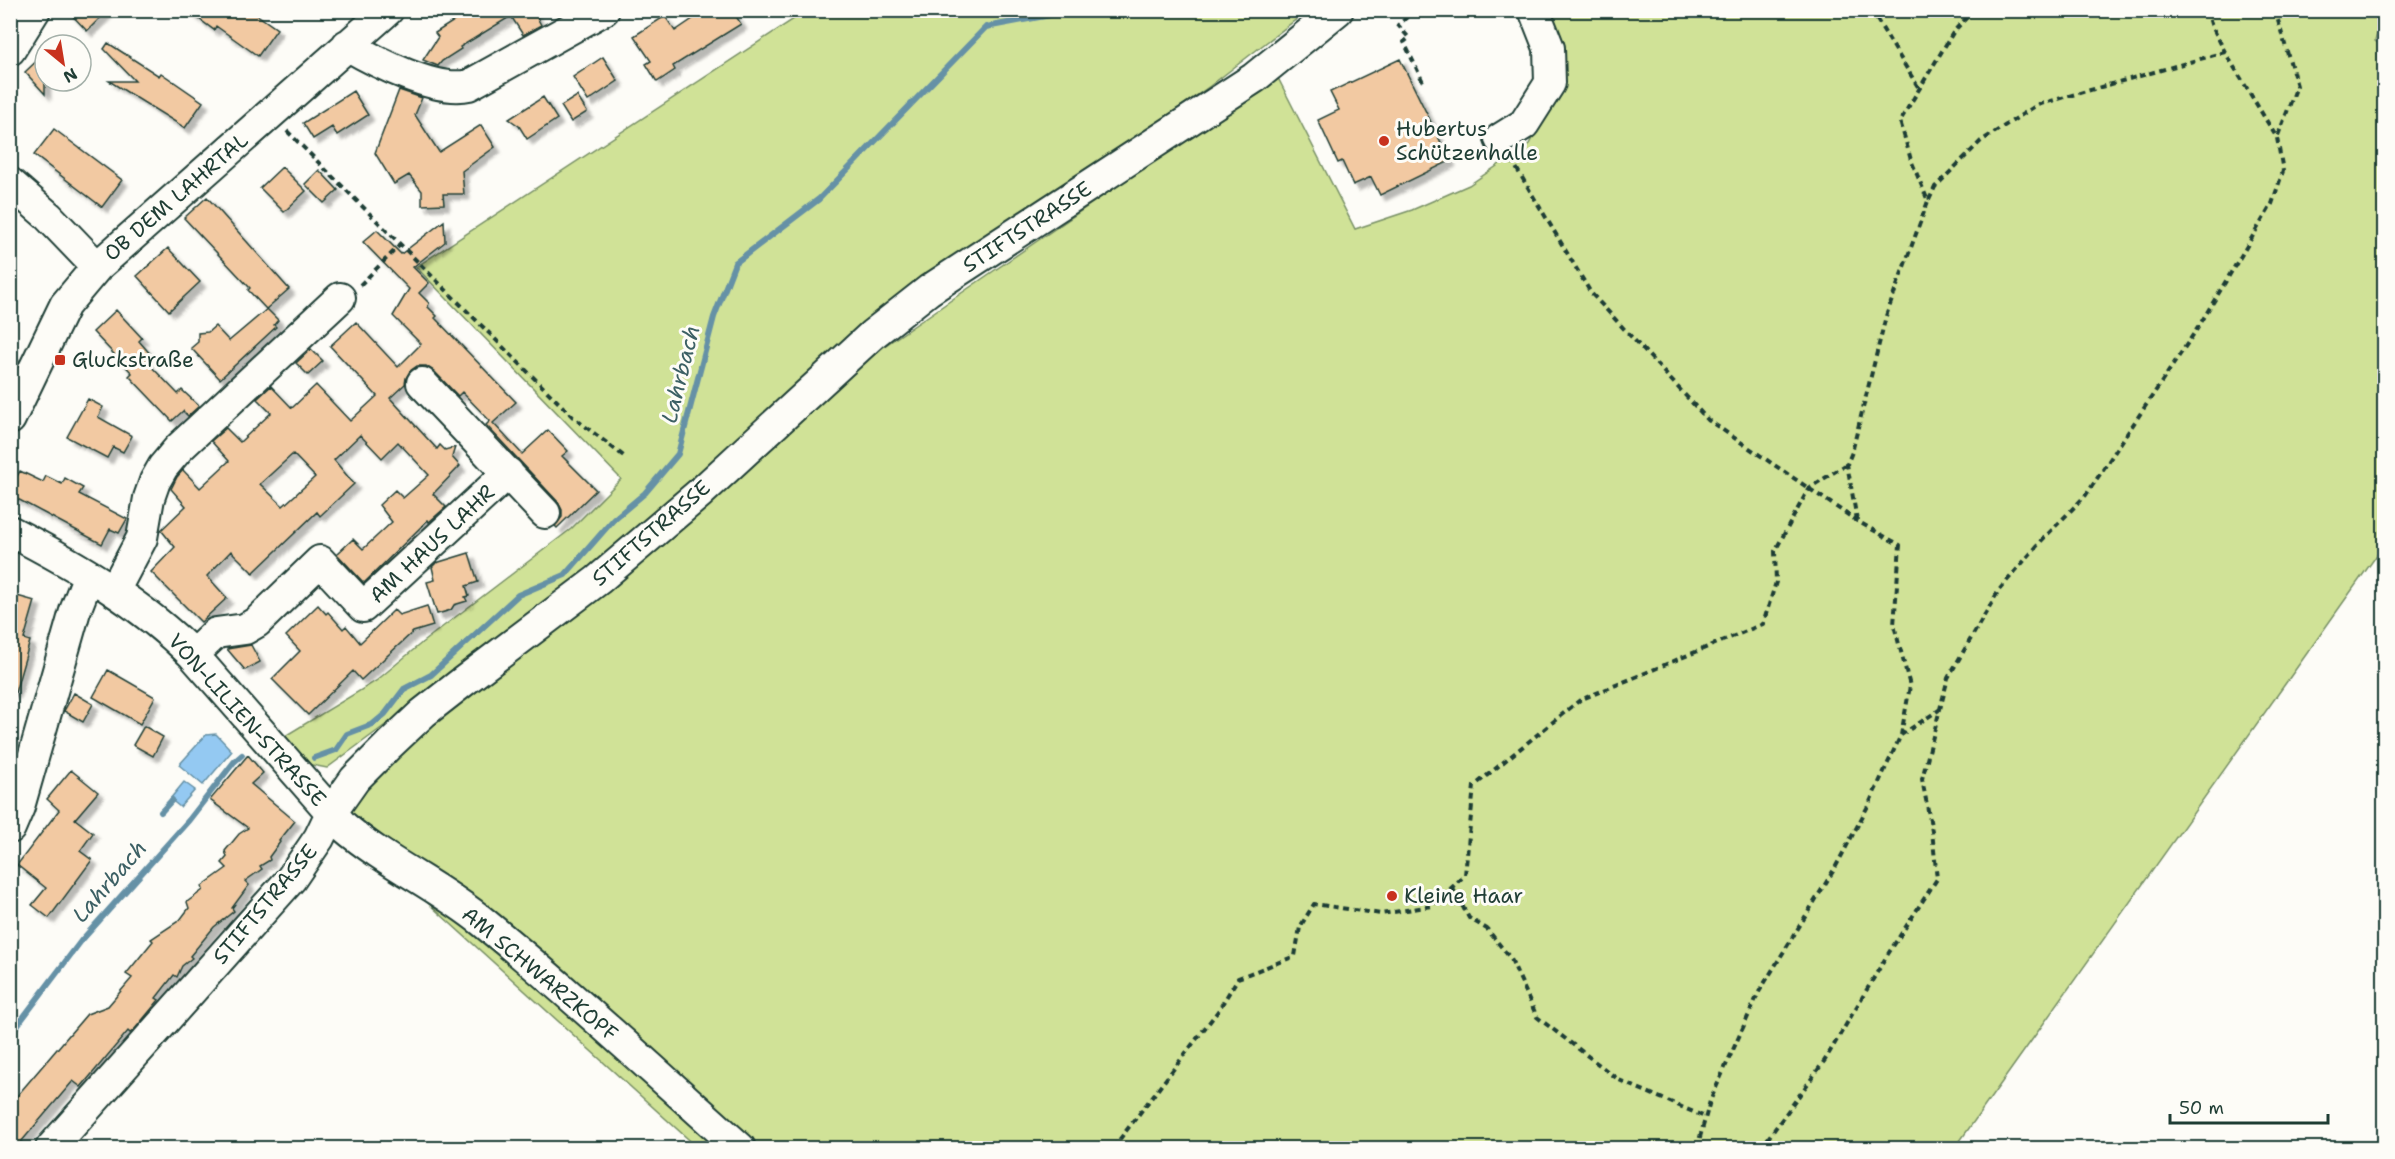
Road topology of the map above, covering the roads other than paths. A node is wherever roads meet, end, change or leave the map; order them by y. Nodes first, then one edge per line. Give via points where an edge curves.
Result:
1 (35, 10) edge
2 (388, 10) edge
3 (604, 10) edge
4 (1338, 10) edge
5 (1534, 10) edge
6 (347, 45) junction
7 (10, 50) edge
8 (1500, 139) road end
9 (10, 183) edge
10 (97, 267) junction
11 (340, 298) road end
12 (422, 383) dead end
13 (10, 419) edge
14 (508, 473) junction
15 (545, 513) dead end
16 (10, 531) edge
17 (89, 575) junction
18 (114, 591) junction
19 (193, 655) junction
20 (331, 813) junction
21 (10, 828) edge
22 (51, 1149) edge
23 (740, 1149) edge

1 - 7 street
2 - 6 street, OB DEM LAHRTAL
3 - 6 street via 458,88 379,64
4 - 20 street, STIFTSTRASSE via 1254,78 929,290 873,334 606,573 423,713 355,778
5 - 8 street via 1549,48 1550,83 1524,124
6 - 10 street, OB DEM LAHRTAL
9 - 10 street
10 - 13 street, OB DEM LAHRTAL via 65,305
11 - 18 street via 163,467 149,498 142,538
12 - 14 street, AM HAUS LAHR
14 - 15 street, AM HAUS LAHR
14 - 19 street, AM HAUS LAHR via 363,607 320,561 257,622 245,629 216,633
16 - 17 street, VON-LILIEN-STRASSE
17 - 18 street, VON-LILIEN-STRASSE
17 - 21 street
18 - 19 street, VON-LILIEN-STRASSE
19 - 20 street, VON-LILIEN-STRASSE
20 - 22 street, STIFTSTRASSE via 291,879
20 - 23 street, AM SCHWARZKOPF via 362,842 480,920

